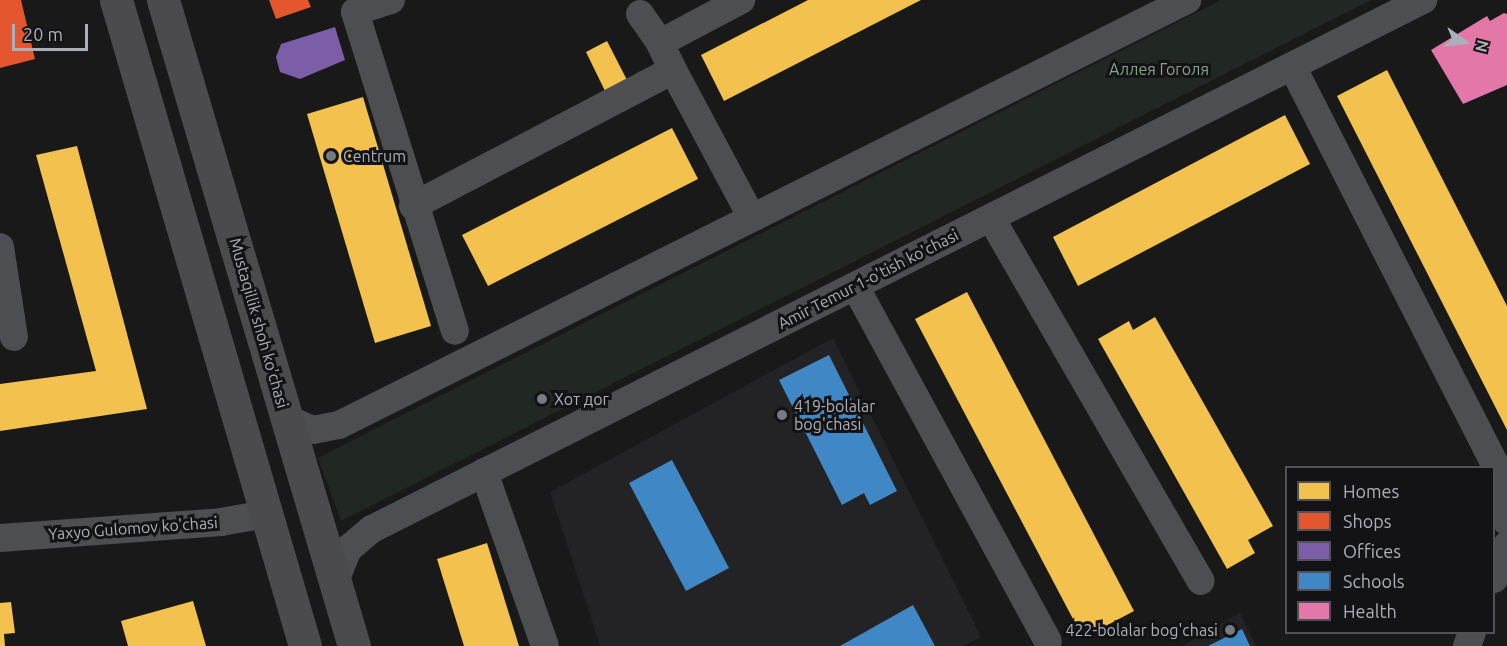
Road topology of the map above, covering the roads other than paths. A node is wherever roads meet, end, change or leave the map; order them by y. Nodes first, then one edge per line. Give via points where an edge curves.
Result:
1 (116, 0) edge
2 (163, 0) edge
3 (391, 0) edge
4 (741, 0) edge
5 (1187, 0) edge
6 (1423, 0) edge
7 (640, 14) dead end
8 (660, 43) junction
9 (1292, 66) junction
10 (673, 70) junction
11 (413, 206) junction
12 (752, 218) junction
13 (990, 218) junction
14 (0, 247) edge
15 (855, 286) junction
16 (3, 290) edge
17 (455, 331) dead end
18 (14, 337) dead end
19 (287, 419) junction
20 (484, 472) junction
21 (266, 514) junction
22 (1507, 522) edge
23 (0, 538) edge
24 (1507, 545) edge
25 (1495, 576) edge
26 (335, 581) junction
27 (1201, 581) dead end
28 (1048, 641) dead end
29 (305, 646) edge
30 (354, 646) edge
31 (544, 646) edge

1 - 21 main road
2 - 19 main road, Mustaqillik shoh ko'chasi
3 - 11 street via 355,12
4 - 8 street
5 - 12 street
6 - 9 street, Amir Temur 1-o'tish ko'chasi
7 - 8 street
8 - 10 street
9 - 13 street, Amir Temur 1-o'tish ko'chasi
9 - 22 street via 1503,480
10 - 11 street
10 - 12 street
11 - 17 street
12 - 19 street via 339,425 314,430
13 - 15 street, Amir Temur 1-o'tish ko'chasi
13 - 27 street
14 - 16 street
15 - 20 street, Amir Temur 1-o'tish ko'chasi
15 - 28 street
16 - 18 street
19 - 26 main road, Mustaqillik shoh ko'chasi
20 - 26 street, Amir Temur 1-o'tish ko'chasi via 365,532 344,555
20 - 31 street
21 - 23 street, Yaxyo Gulomov ko'chasi via 220,522
21 - 29 main road
24 - 25 street
26 - 30 main road, Mustaqillik shoh ko'chasi

